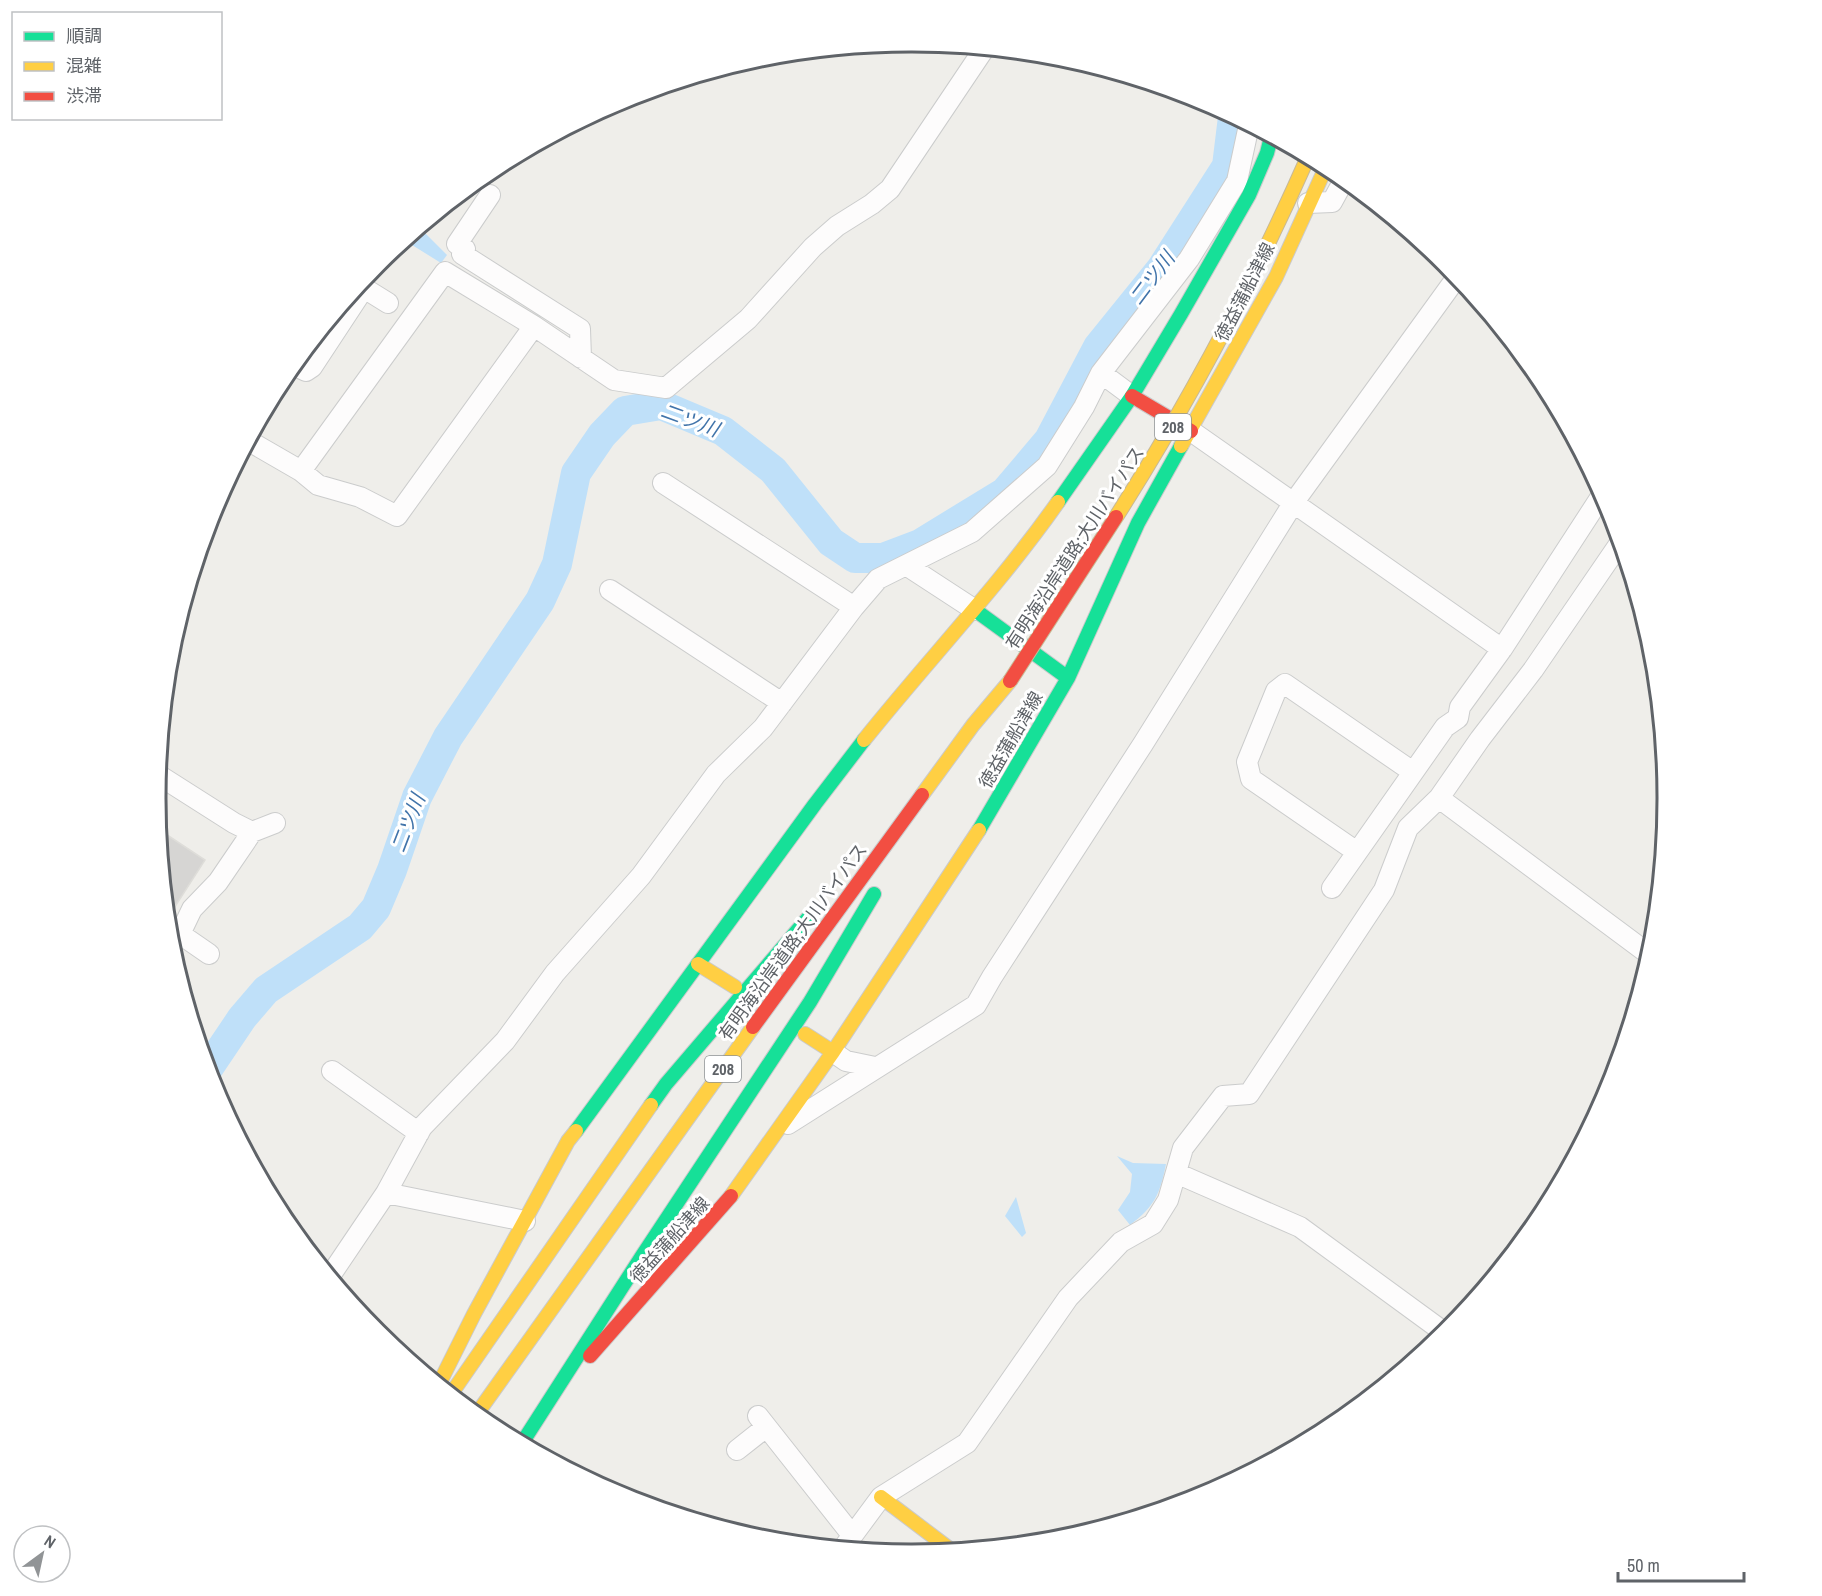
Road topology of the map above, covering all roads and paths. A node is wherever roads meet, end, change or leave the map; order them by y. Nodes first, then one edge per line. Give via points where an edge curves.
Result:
1 (979, 56) edge
2 (1247, 132) edge
3 (1269, 144) edge
4 (1296, 160) edge
5 (1305, 165) edge
6 (1322, 176) edge
7 (1339, 188) edge
8 (490, 195) dead end
9 (1308, 203) junction
10 (1451, 285) edge
11 (367, 289) edge
12 (388, 303) dead end
13 (343, 316) edge
14 (534, 326) junction
15 (581, 358) junction
16 (302, 369) edge
17 (1101, 373) junction
18 (1132, 396) junction
19 (1191, 431) junction
20 (255, 444) edge
21 (301, 471) junction
22 (663, 483) dead end
23 (1294, 502) junction
24 (1596, 504) edge
25 (1614, 551) edge
26 (906, 565) junction
27 (610, 590) dead end
28 (854, 607) junction
29 (975, 610) junction
30 (1502, 649) junction
31 (1005, 678) junction
32 (1068, 678) junction
33 (782, 703) junction
34 (973, 725) junction
35 (1413, 771) junction
36 (166, 780) edge
37 (1439, 798) junction
38 (275, 823) dead end
39 (252, 832) junction
40 (901, 848) dead end
41 (1357, 852) junction
42 (858, 860) dead end
43 (882, 879) dead end
44 (1332, 888) dead end
45 (820, 904) dead end
46 (1641, 948) edge
47 (209, 954) dead end
48 (698, 964) junction
49 (735, 987) dead end
50 (805, 1034) dead end
51 (833, 1052) junction
52 (875, 1067) junction
53 (332, 1071) dead end
54 (776, 1132) junction
55 (419, 1133) junction
56 (1176, 1173) junction
57 (386, 1192) junction
58 (525, 1221) junction
59 (334, 1270) edge
60 (1436, 1327) edge
61 (442, 1377) edge
62 (455, 1388) edge
63 (482, 1407) edge
64 (526, 1436) edge
65 (527, 1437) edge
66 (737, 1450) dead end
67 (881, 1497) junction
68 (848, 1541) edge
69 (941, 1543) edge

1 - 15 street via 890,189 813,247 748,319 666,388 614,380
2 - 17 street via 1237,181 1189,259
3 - 18 main road via 1249,195
4 - 31 main road, 有明海沿岸道路;大川バイパス / 208 via 1232,301 1176,405
5 - 31 main road, 有明海沿岸道路;大川バイパス / 208, bridge via 1241,305 1184,409 1092,559
6 - 9 main road, 徳益蒲船津線
7 - 9 street via 1332,202
8 - 15 street via 458,244 465,249 462,254 580,329
9 - 19 main road, 徳益蒲船津線 via 1276,277
10 - 23 street
11 - 12 street
13 - 16 street via 312,367
14 - 15 street
14 - 21 street via 397,516 360,496 318,485
14 - 21 street via 445,272
17 - 18 street
17 - 26 street via 1047,466 972,532
18 - 19 main road
18 - 29 main road via 1033,538
19 - 23 street
19 - 32 main road, 徳益蒲船津線 via 1138,523
20 - 21 street
22 - 28 street
23 - 30 street
23 - 52 street via 976,1005
24 - 30 street
25 - 37 street
26 - 28 street via 878,579
26 - 29 street
27 - 33 street
28 - 33 street
29 - 32 main road
29 - 48 main road via 866,738
30 - 35 street via 1460,707 1458,718 1445,727
31 - 34 main road, 有明海沿岸道路;大川バイパス / 208
32 - 51 main road, 徳益蒲船津線 via 987,818
33 - 55 street via 763,728 716,774 641,876 555,973 505,1041
34 - 40 main road
34 - 42 main road
34 - 63 main road, 有明海沿岸道路;大川バイパス / 208
35 - 41 street
35 - 41 street via 1285,684 1276,691 1247,762 1251,779
36 - 39 street
37 - 46 street
37 - 56 street via 1408,828 1384,890 1249,1094 1223,1096 1183,1148
38 - 39 street
39 - 47 street via 218,882 192,909 180,934
41 - 44 street
43 - 64 main road via 810,1002
45 - 62 main road via 666,1084
48 - 49 main road
48 - 58 main road via 568,1140
50 - 51 main road
51 - 52 street via 846,1061
51 - 54 main road, 徳益蒲船津線
52 - 54 street
53 - 55 street
54 - 65 main road, 徳益蒲船津線 via 725,1204 595,1350
55 - 57 street
56 - 60 street via 1300,1227
56 - 67 street via 1168,1200 1153,1224 1121,1242 1068,1298 967,1443
57 - 58 street
57 - 59 street
58 - 61 main road
66 - 68 street via 762,1422
67 - 68 street
67 - 69 main road

